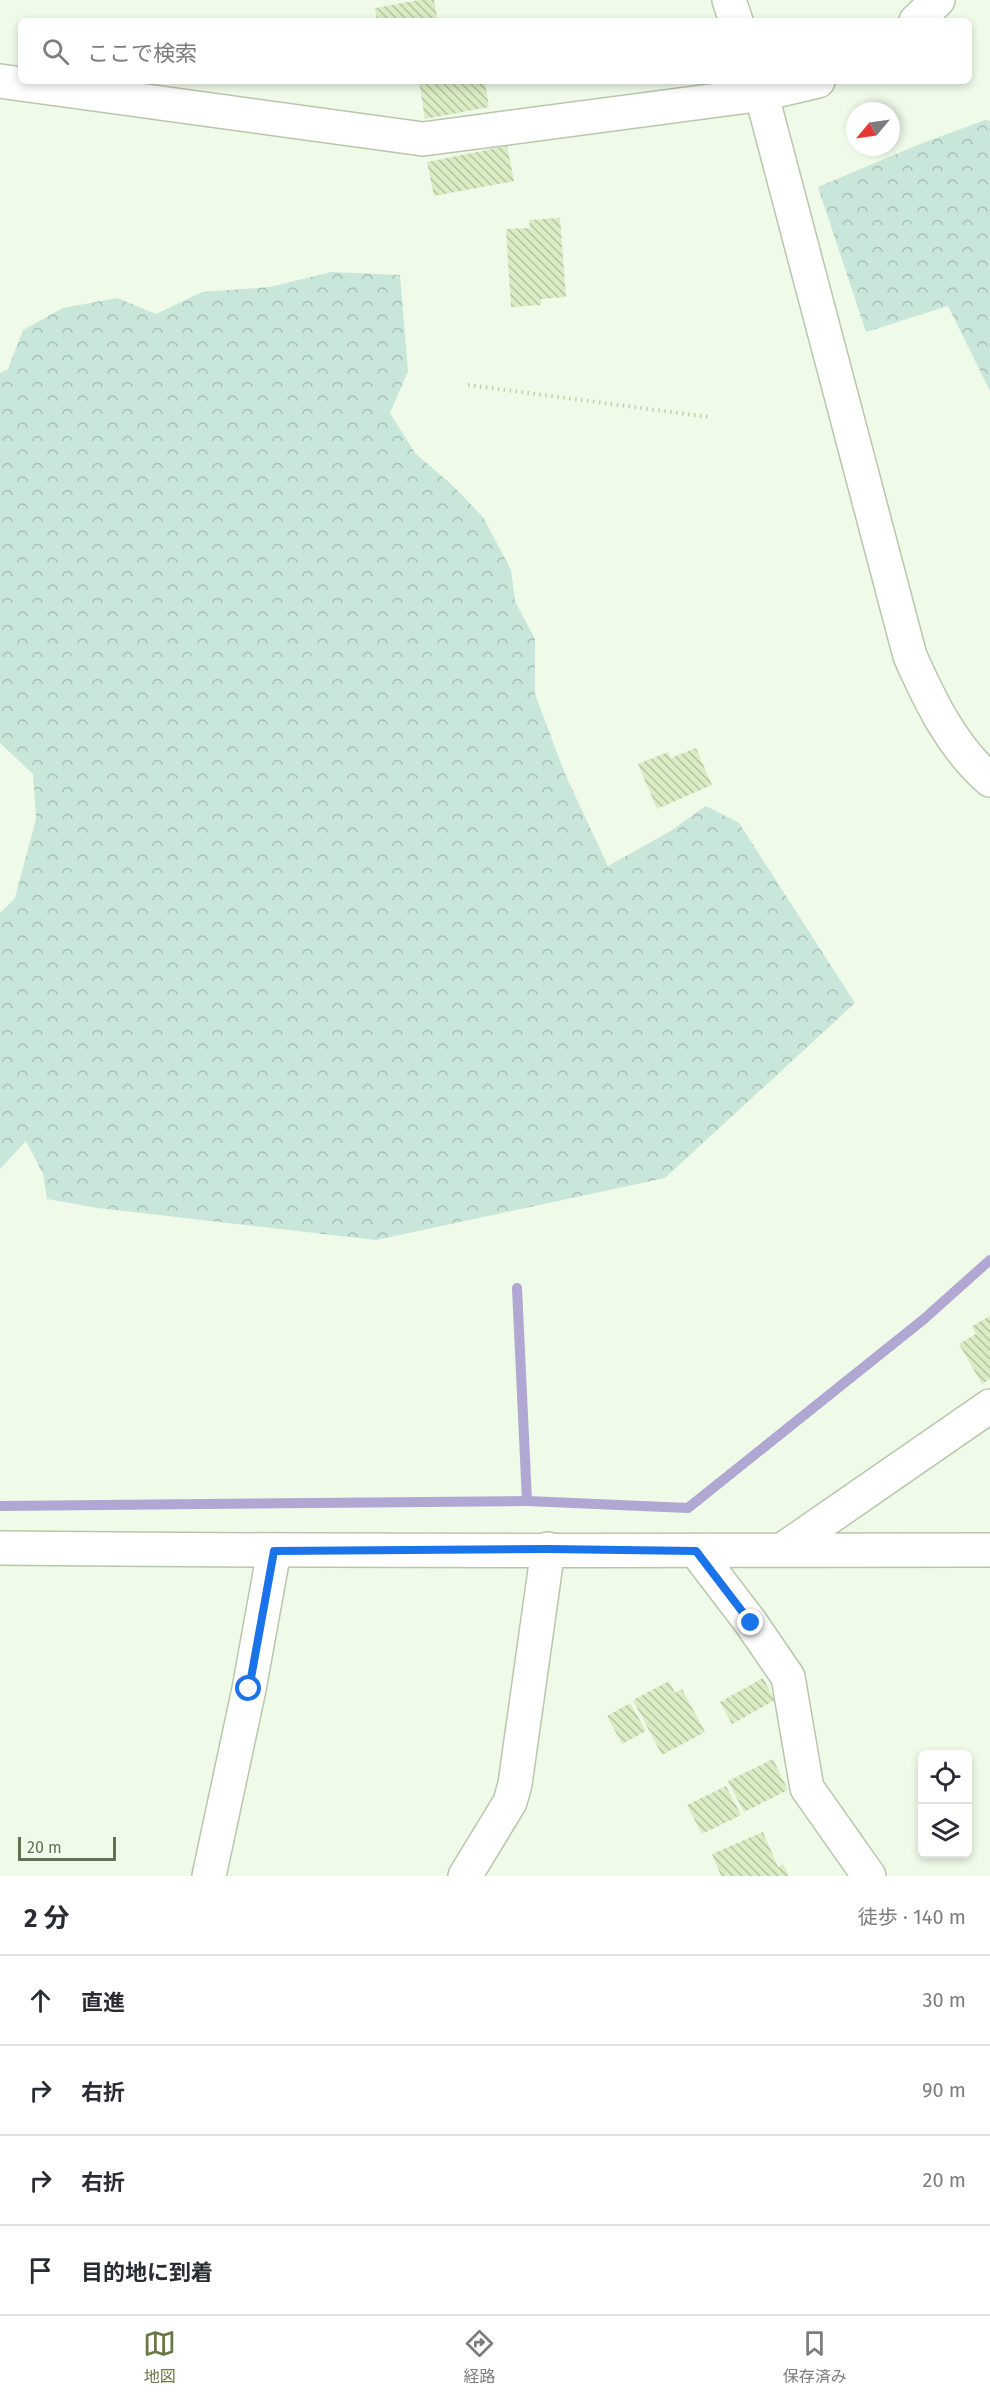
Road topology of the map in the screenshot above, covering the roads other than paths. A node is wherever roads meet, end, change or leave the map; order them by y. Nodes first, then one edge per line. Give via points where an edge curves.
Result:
1 (729, 0) edge
2 (938, 0) edge
3 (735, 18) edge
4 (918, 18) edge
5 (0, 81) edge
6 (18, 83) edge
7 (22, 84) edge
8 (794, 84) edge
9 (761, 88) edge
10 (990, 780) edge
11 (990, 1406) edge
12 (0, 1548) edge
13 (548, 1549) junction
14 (782, 1550) junction
15 (990, 1550) edge
16 (274, 1551) junction
17 (696, 1551) junction
18 (209, 1876) edge
19 (465, 1876) edge
20 (869, 1876) edge

1 - 3 street
2 - 4 street
5 - 6 street
7 - 9 street via 423,139
8 - 9 street
9 - 10 street via 910,656 931,702 964,754
11 - 14 street
12 - 16 street
13 - 16 street
13 - 17 street
13 - 19 street via 515,1784 510,1802
14 - 15 street
14 - 17 street
16 - 18 street
17 - 20 street via 788,1677 807,1788

